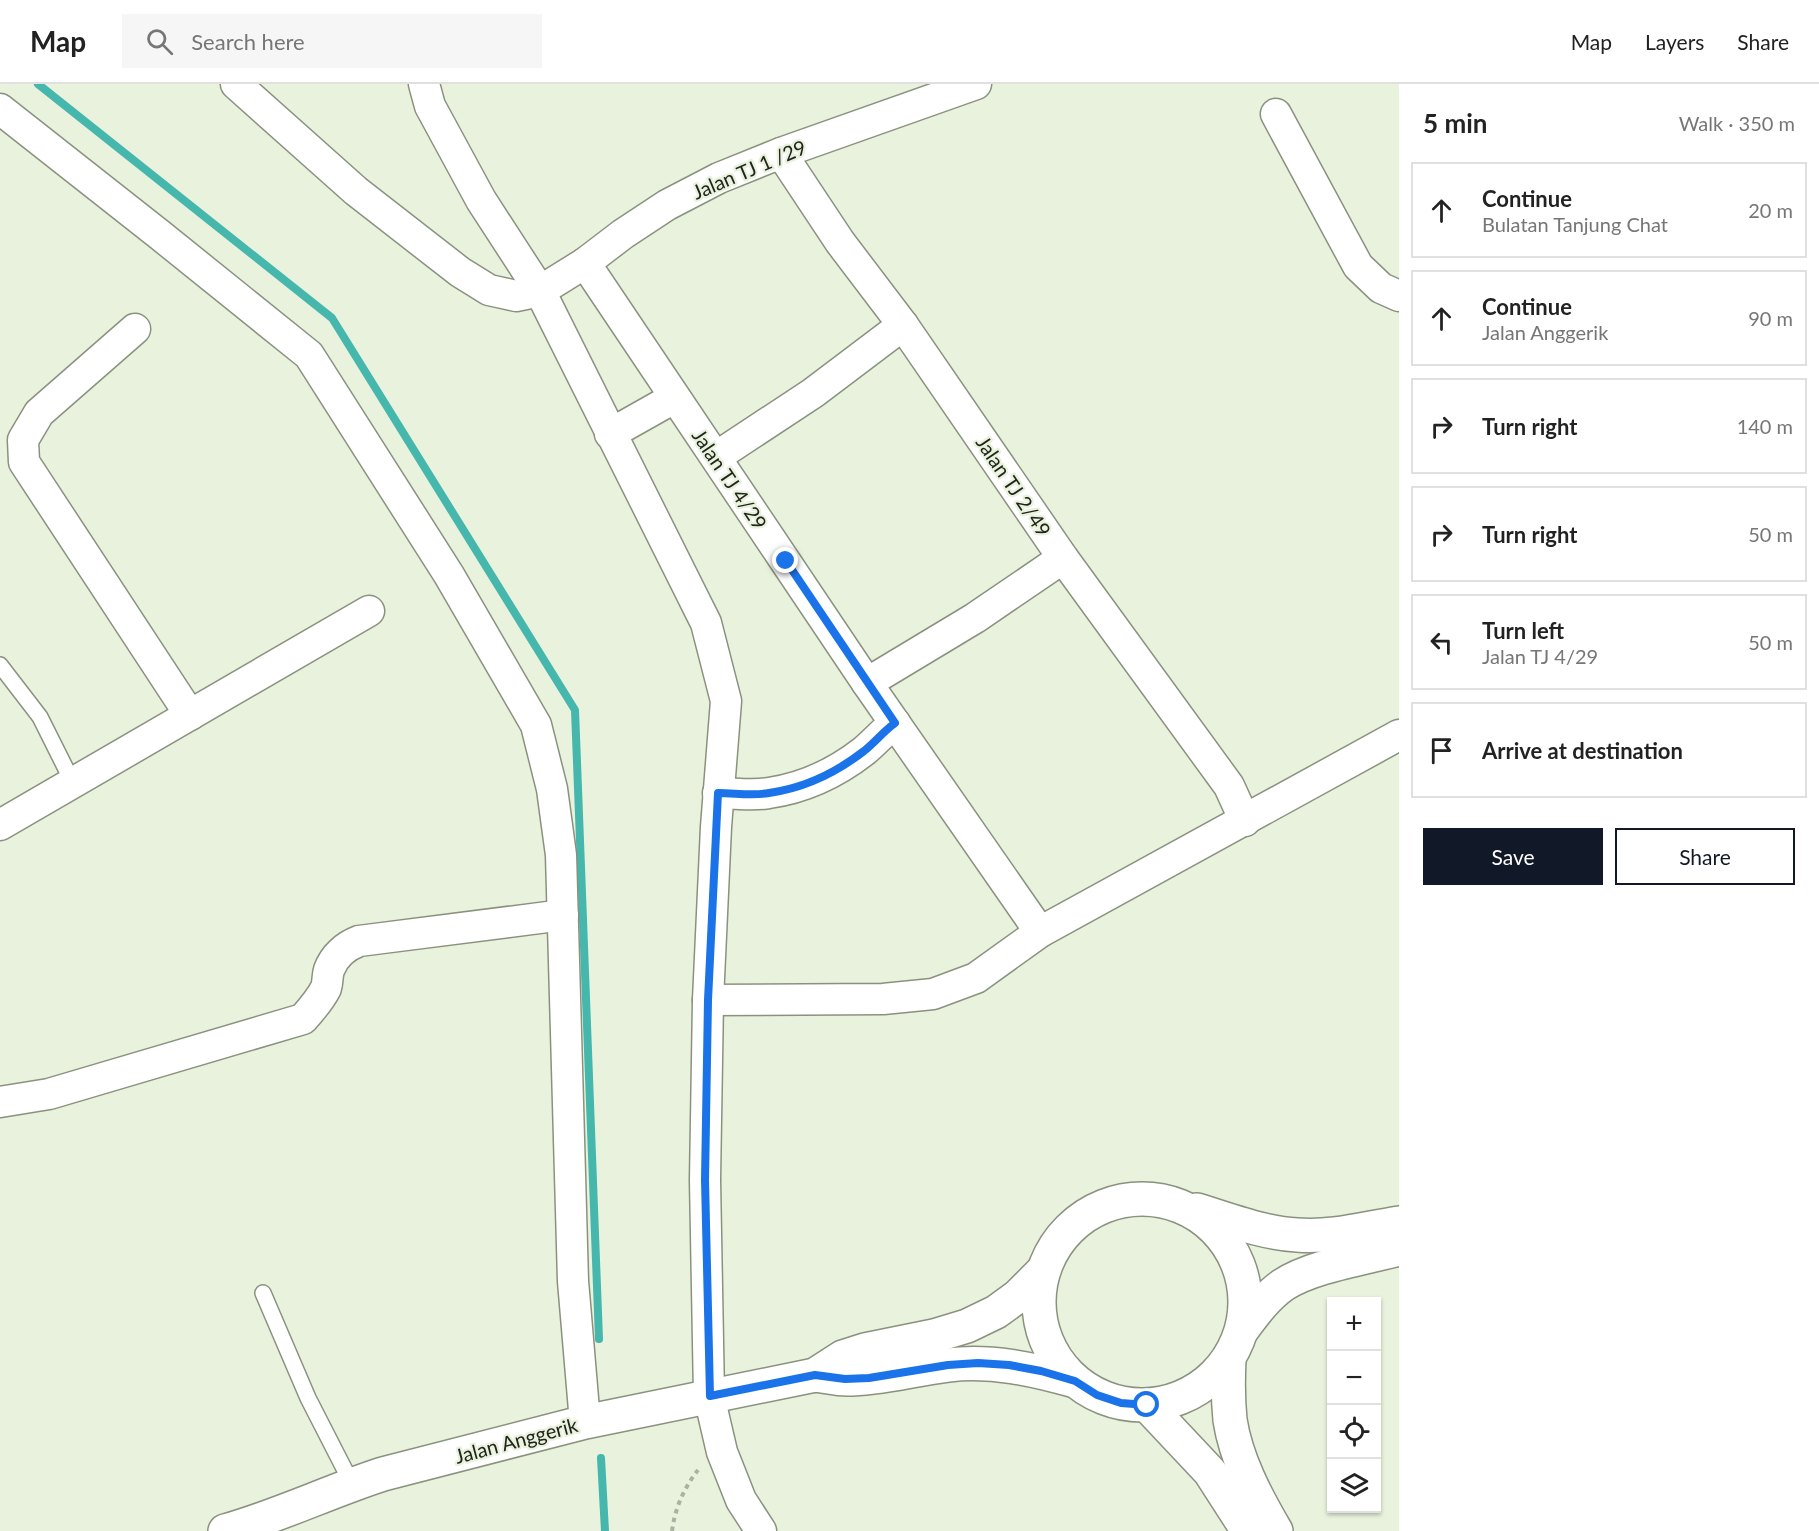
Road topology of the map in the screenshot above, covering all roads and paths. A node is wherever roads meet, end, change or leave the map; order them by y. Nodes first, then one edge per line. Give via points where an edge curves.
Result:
1 (236, 84) edge
2 (424, 84) edge
3 (976, 84) edge
4 (1, 111) edge
5 (1276, 114) dead end
6 (781, 153) junction
7 (585, 263) junction
8 (540, 291) junction
9 (1399, 296) edge
10 (903, 325) junction
11 (135, 329) dead end
12 (674, 398) junction
13 (610, 434) junction
14 (716, 457) junction
15 (1063, 558) junction
16 (369, 611) dead end
17 (0, 665) edge
18 (867, 683) junction
19 (190, 714) junction
20 (895, 723) junction
21 (1399, 735) edge
22 (73, 783) junction
23 (718, 793) junction
24 (1245, 821) junction
25 (0, 825) edge
26 (563, 915) junction
27 (1040, 932) junction
28 (708, 1000) junction
29 (0, 1102) edge
30 (1172, 1203) junction
31 (1399, 1223) edge
32 (1399, 1249) edge
33 (1042, 1271) junction
34 (263, 1293) dead end
35 (1242, 1330) junction
36 (1229, 1359) junction
37 (815, 1375) junction
38 (1075, 1381) junction
39 (710, 1396) junction
40 (1147, 1405) junction
41 (585, 1422) junction
42 (722, 1452) junction
43 (352, 1484) junction
44 (225, 1531) edge
45 (672, 1531) edge
46 (761, 1531) edge
47 (1248, 1531) edge
48 (1276, 1531) edge

1 - 8 street via 356,191 460,272 489,290 516,296
2 - 8 street via 430,106 481,200
3 - 6 street, Jalan TJ 1 /29
4 - 26 street via 309,355 449,575 536,724 552,789 561,855
5 - 9 street via 1358,266 1382,288
6 - 7 street, Jalan TJ 1 /29 via 667,205
6 - 10 street, Jalan TJ 2/49 via 840,242
7 - 8 street, Jalan TJ 1 /29
7 - 12 street, Jalan TJ 4/29
8 - 13 street
10 - 14 street via 813,393
10 - 15 street, Jalan TJ 2/49
11 - 19 street via 39,413 23,440 24,462
12 - 13 street
12 - 14 street, Jalan TJ 4/29
13 - 23 street via 706,623 726,701
14 - 18 street, Jalan TJ 4/29
15 - 18 street via 975,618
15 - 24 street, Jalan TJ 2/49 via 1229,786
16 - 19 street
17 - 22 lane via 40,717
18 - 20 street, Jalan TJ 4/29
19 - 22 street
20 - 23 street via 839,768 806,784 768,794
20 - 27 street, Jalan TJ 4/29
21 - 24 street
22 - 25 street
23 - 28 street
24 - 27 street
26 - 29 street via 358,940 337,957 319,1001 303,1019 49,1094
26 - 41 street via 573,1281
27 - 28 street via 976,978 933,994 883,999
28 - 39 street via 705,1180
30 - 31 main road via 1298,1236
30 - 33 main road via 1146,1199 1119,1201 1093,1210 1071,1226
30 - 35 main road via 1203,1218 1227,1243 1241,1273 1245,1307
32 - 35 main road via 1306,1273 1283,1285
33 - 37 main road, Jalan Anggerik via 1018,1296 967,1326 843,1357
33 - 38 main road via 1038,1303 1043,1334 1058,1362
34 - 43 lane via 308,1398
35 - 36 main road
36 - 40 main road via 1206,1383 1188,1394
36 - 48 main road via 1231,1420 1238,1451 1258,1501
37 - 38 main road, Jalan Anggerik via 869,1378 978,1363 1009,1365
37 - 39 main road, Jalan Anggerik
38 - 40 main road via 1097,1395 1121,1403
39 - 41 main road, Jalan Anggerik
39 - 42 street
40 - 47 main road via 1210,1472
41 - 43 main road, Jalan Anggerik
42 - 45 path via 707,1459 683,1492
42 - 46 street via 741,1500
43 - 44 main road, Jalan Anggerik

